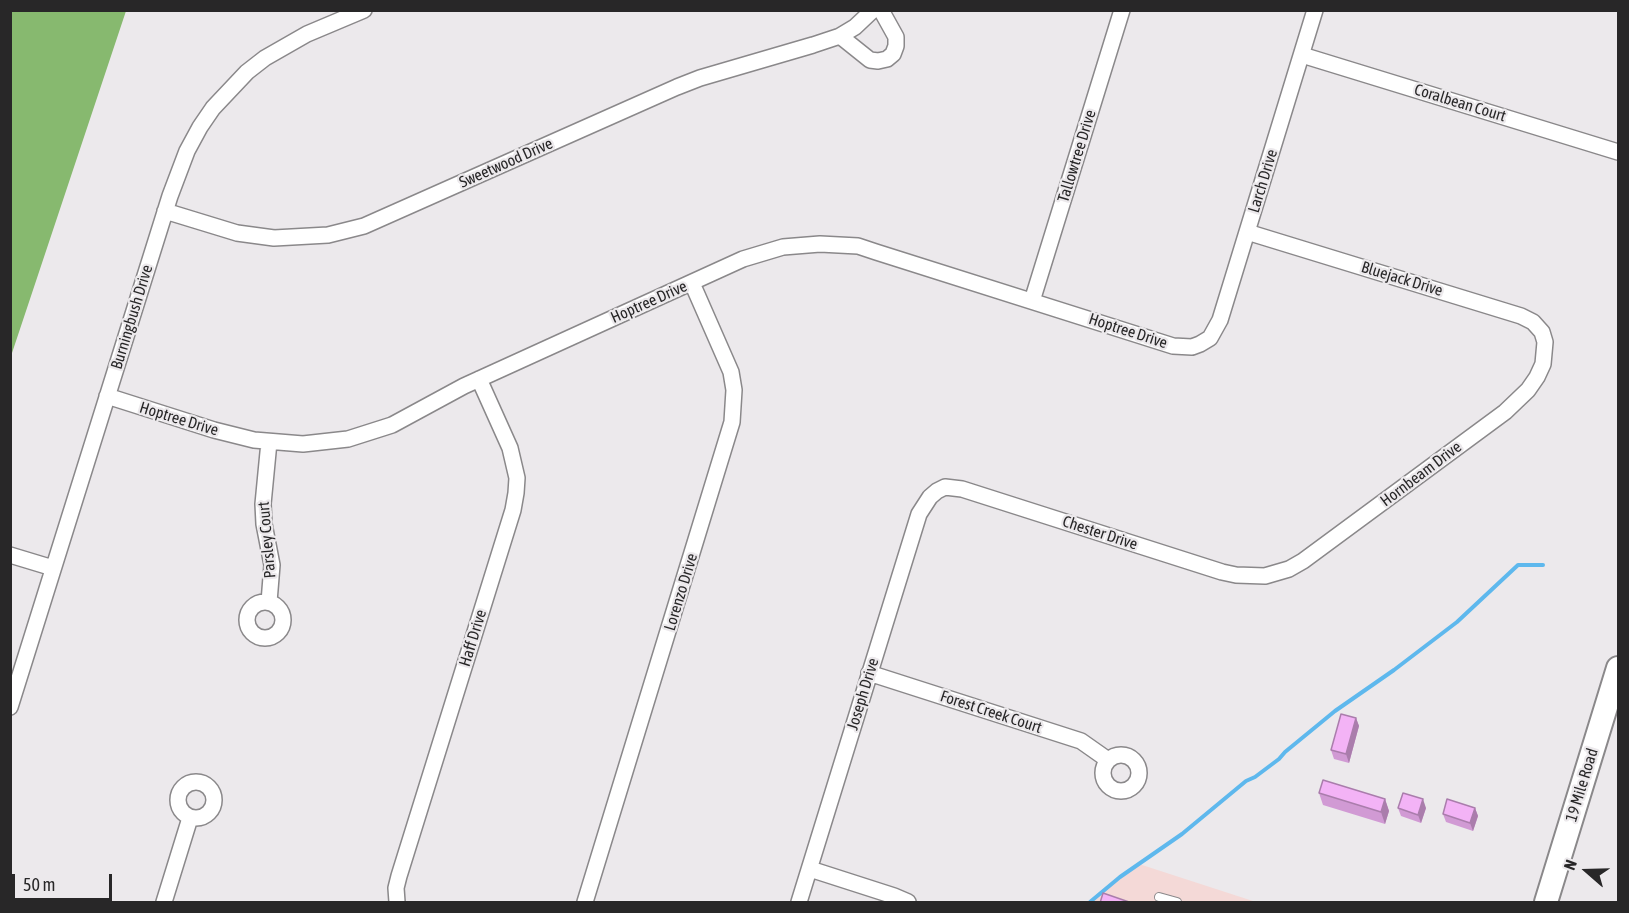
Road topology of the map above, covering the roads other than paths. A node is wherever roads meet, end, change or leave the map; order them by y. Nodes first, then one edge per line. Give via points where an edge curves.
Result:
1 (364, 10) edge
2 (873, 10) edge
3 (881, 10) edge
4 (1122, 10) edge
5 (1315, 10) edge
6 (840, 36) junction
7 (1302, 55) junction
8 (1618, 152) edge
9 (165, 211) junction
10 (1247, 232) junction
11 (692, 283) junction
12 (1032, 301) junction
13 (1545, 342) joint
14 (1200, 344) joint
15 (479, 379) junction
16 (107, 396) junction
17 (269, 442) junction
18 (937, 491) joint
19 (10, 555) edge
20 (53, 568) junction
21 (1265, 576) joint
22 (269, 602) dead end
23 (1618, 668) edge
24 (869, 673) junction
25 (10, 707) edge
26 (1108, 760) dead end
27 (190, 818) dead end
28 (810, 868) junction
29 (1159, 897) dead end
30 (396, 901) edge
31 (164, 903) edge
32 (585, 903) edge
33 (799, 903) edge
34 (908, 903) edge
35 (1177, 903) edge
36 (1546, 903) edge

1 - 9 street, Burningbush Drive via 285,45 229,89 187,151
2 - 6 street, Sweetwood Drive
3 - 6 street via 896,37 893,54 887,59 870,60
4 - 12 street, Tallowtree Drive
5 - 7 street, Larch Drive
6 - 9 street, Sweetwood Drive via 677,87 383,218 347,230 311,237 255,236
7 - 8 street, Coralbean Court
7 - 10 street, Larch Drive
9 - 16 street, Burningbush Drive
10 - 13 street, Bluejack Drive via 1521,316 1533,322
10 - 14 street, Larch Drive via 1220,320 1210,338
11 - 12 street, Hoptree Drive via 762,252 839,244
11 - 15 street, Hoptree Drive
11 - 32 street, Lorenzo Drive via 731,372 732,422
12 - 14 street, Hoptree Drive via 1173,346
13 - 21 street, Hornbeam Drive via 1543,364 1519,400 1303,561
15 - 17 street, Hoptree Drive via 371,432 326,442
15 - 30 street, Haff Drive via 510,447 516,493 399,876
16 - 17 street, Hoptree Drive
16 - 20 street, Burningbush Drive
17 - 22 street, Parsley Court via 263,504 272,565
18 - 21 street, Chester Drive via 945,487 962,489 1222,572
18 - 24 street, Joseph Drive via 920,514
19 - 20 street
20 - 25 street, Burningbush Drive
23 - 36 main road, 19 Mile Road
24 - 26 street, Forest Creek Court via 1081,741
24 - 28 street, Joseph Drive
27 - 31 street
28 - 33 street, Joseph Drive
28 - 34 street
29 - 35 lane

